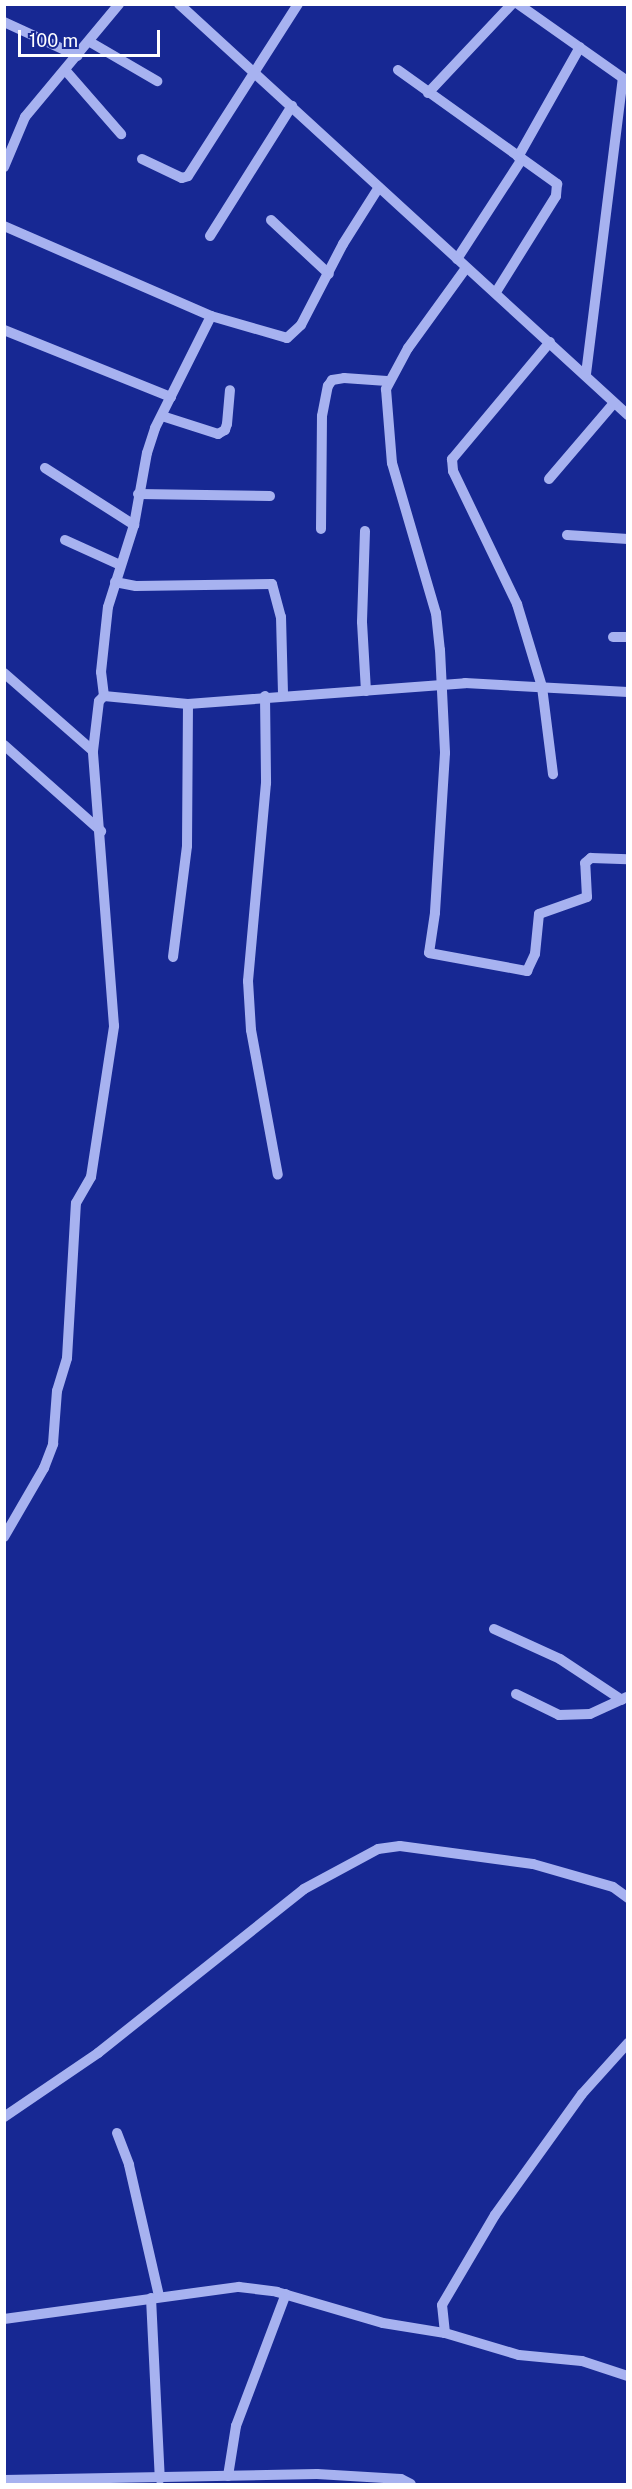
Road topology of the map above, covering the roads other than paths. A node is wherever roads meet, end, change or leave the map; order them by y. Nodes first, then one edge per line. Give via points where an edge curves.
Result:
1 (119, 4) edge
2 (179, 4) edge
3 (298, 4) edge
4 (512, 4) edge
5 (518, 4) edge
6 (4, 22) edge
7 (90, 42) junction
8 (580, 47) junction
9 (78, 56) junction
10 (398, 70) dead end
11 (66, 71) junction
12 (256, 72) junction
13 (626, 80) edge
14 (157, 81) dead end
15 (428, 93) junction
16 (292, 106) junction
17 (121, 134) dead end
18 (520, 158) junction
19 (142, 159) dead end
20 (4, 167) edge
21 (379, 187) junction
22 (271, 220) dead end
23 (4, 226) edge
24 (210, 236) dead end
25 (457, 259) junction
26 (466, 268) junction
27 (329, 274) junction
28 (496, 292) junction
29 (211, 316) junction
30 (4, 330) edge
31 (550, 342) junction
32 (586, 374) junction
33 (387, 381) junction
34 (230, 390) dead end
35 (171, 397) junction
36 (614, 403) junction
37 (627, 415) edge
38 (162, 416) junction
39 (45, 468) dead end
40 (549, 479) dead end
41 (138, 494) junction
42 (270, 496) dead end
43 (134, 525) junction
44 (321, 530) dead end
45 (365, 531) dead end
46 (567, 535) dead end
47 (627, 539) edge
48 (65, 540) dead end
49 (120, 565) junction
50 (115, 582) junction
51 (613, 637) dead end
52 (627, 637) edge
53 (4, 673) edge
54 (443, 684) junction
55 (542, 687) junction
56 (366, 691) junction
57 (627, 692) edge
58 (284, 695) junction
59 (104, 696) junction
60 (266, 696) junction
61 (188, 704) junction
62 (4, 745) edge
63 (93, 751) junction
64 (553, 774) dead end
65 (101, 831) junction
66 (627, 859) edge
67 (173, 957) dead end
68 (278, 1175) dead end
69 (4, 1537) edge
70 (494, 1629) dead end
71 (516, 1694) dead end
72 (625, 1698) edge
73 (627, 1898) edge
74 (627, 2043) edge
75 (4, 2117) edge
76 (117, 2133) dead end
77 (286, 2294) junction
78 (155, 2297) junction
79 (4, 2319) edge
80 (445, 2333) junction
81 (627, 2376) edge
82 (228, 2476) junction
83 (160, 2479) junction
84 (4, 2480) edge
85 (411, 2484) edge

1 - 7 street
2 - 12 street
3 - 12 street
4 - 15 street
5 - 8 street
6 - 9 street
7 - 9 street
7 - 14 street
8 - 13 street
8 - 18 street
9 - 11 street
10 - 15 street
11 - 17 street
11 - 20 street via 25,117
12 - 16 street
12 - 19 street via 188,176 182,178
13 - 32 street
15 - 18 street
16 - 21 street
16 - 24 street
18 - 25 street
18 - 28 street via 557,184 559,190
21 - 25 street
21 - 27 street
22 - 27 street
23 - 29 street
25 - 26 street
26 - 28 street
26 - 33 street
27 - 29 street via 301,325 287,338
28 - 31 street
29 - 35 street
30 - 35 street
31 - 32 street
31 - 55 street via 452,459 453,471 517,604
32 - 36 street
33 - 44 street via 344,378 332,380 328,386 322,416
33 - 54 street via 386,421 392,463 436,614
34 - 38 street via 227,424 218,434
35 - 38 street
36 - 37 street
36 - 40 street
38 - 41 street via 147,453
39 - 43 street
41 - 42 street
41 - 43 street
43 - 49 street
45 - 56 street via 362,622
46 - 47 street
48 - 49 street
49 - 50 street
50 - 58 street via 136,586 272,584 281,617
50 - 59 street via 102,645
51 - 52 street
53 - 63 street
54 - 55 street
54 - 56 street
54 - 66 street via 445,753 429,953 527,971 535,954 539,914 587,897 585,863 591,858
55 - 57 street
55 - 64 street
56 - 58 street
58 - 60 street
59 - 61 street
59 - 63 street via 99,701
60 - 61 street
60 - 68 street via 266,783 248,981 251,1030
61 - 67 street via 187,846
62 - 65 street
63 - 65 street
65 - 69 street via 114,1026 91,1178 76,1203 67,1358 57,1391 53,1444 44,1468
70 - 72 street via 560,1659
71 - 72 street via 559,1715 590,1714
73 - 75 street via 614,1887 533,1864 400,1846 378,1850 304,1889 99,2053
74 - 80 street via 582,2094 495,2215 442,2305
76 - 78 street via 129,2165
77 - 78 street via 238,2287
77 - 80 street via 383,2323
77 - 82 street via 236,2426
78 - 79 street
78 - 83 street
80 - 81 street via 519,2355 582,2361
82 - 83 street
82 - 85 street via 317,2474 401,2479
83 - 84 street

